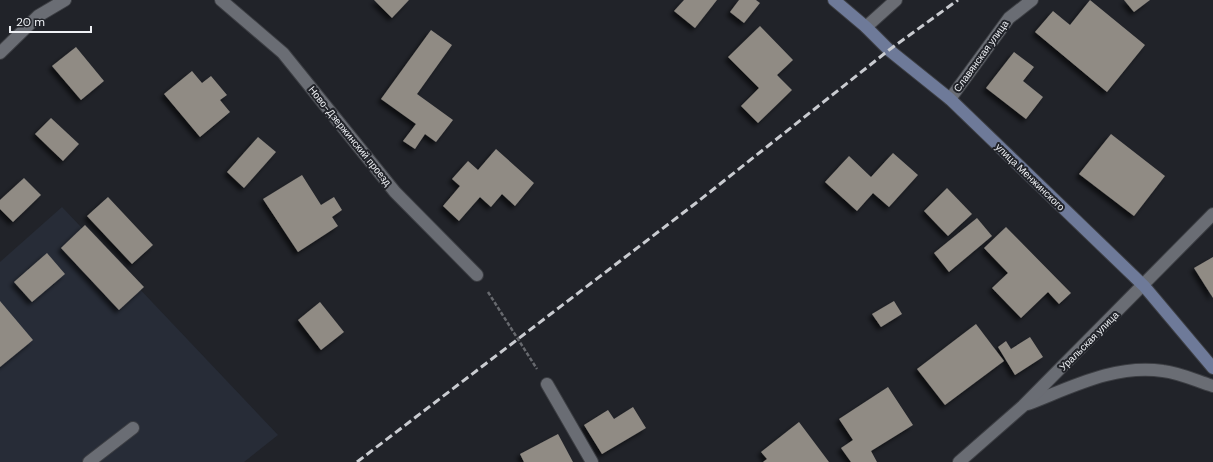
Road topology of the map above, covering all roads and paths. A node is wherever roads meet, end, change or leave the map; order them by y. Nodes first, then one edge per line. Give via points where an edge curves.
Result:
1 (65, 0) edge
2 (221, 0) edge
3 (834, 0) edge
4 (896, 0) edge
5 (1032, 0) edge
6 (866, 27) junction
7 (0, 53) edge
8 (950, 99) junction
9 (1213, 214) edge
10 (477, 275) joint
11 (1144, 286) junction
12 (1213, 368) edge
13 (546, 384) joint
14 (1213, 386) edge
15 (1023, 406) junction
16 (133, 428) dead end
17 (89, 462) edge
18 (592, 462) edge
19 (959, 462) edge

1 - 7 street via 38,16
2 - 10 street, Ново-Дзержинский проезд via 283,53 395,192
3 - 6 street, улица Менжинского
4 - 6 street
5 - 8 street, Славянская улица via 1009,18
6 - 8 street, улица Менжинского via 889,50
8 - 11 street, улица Менжинского
9 - 11 street, Уральская улица
10 - 13 path
11 - 12 street, улица Менжинского
11 - 15 street, Уральская улица
13 - 18 street
14 - 15 street via 1164,371 1130,369 1093,378
15 - 19 street, Уральская улица
16 - 17 street

